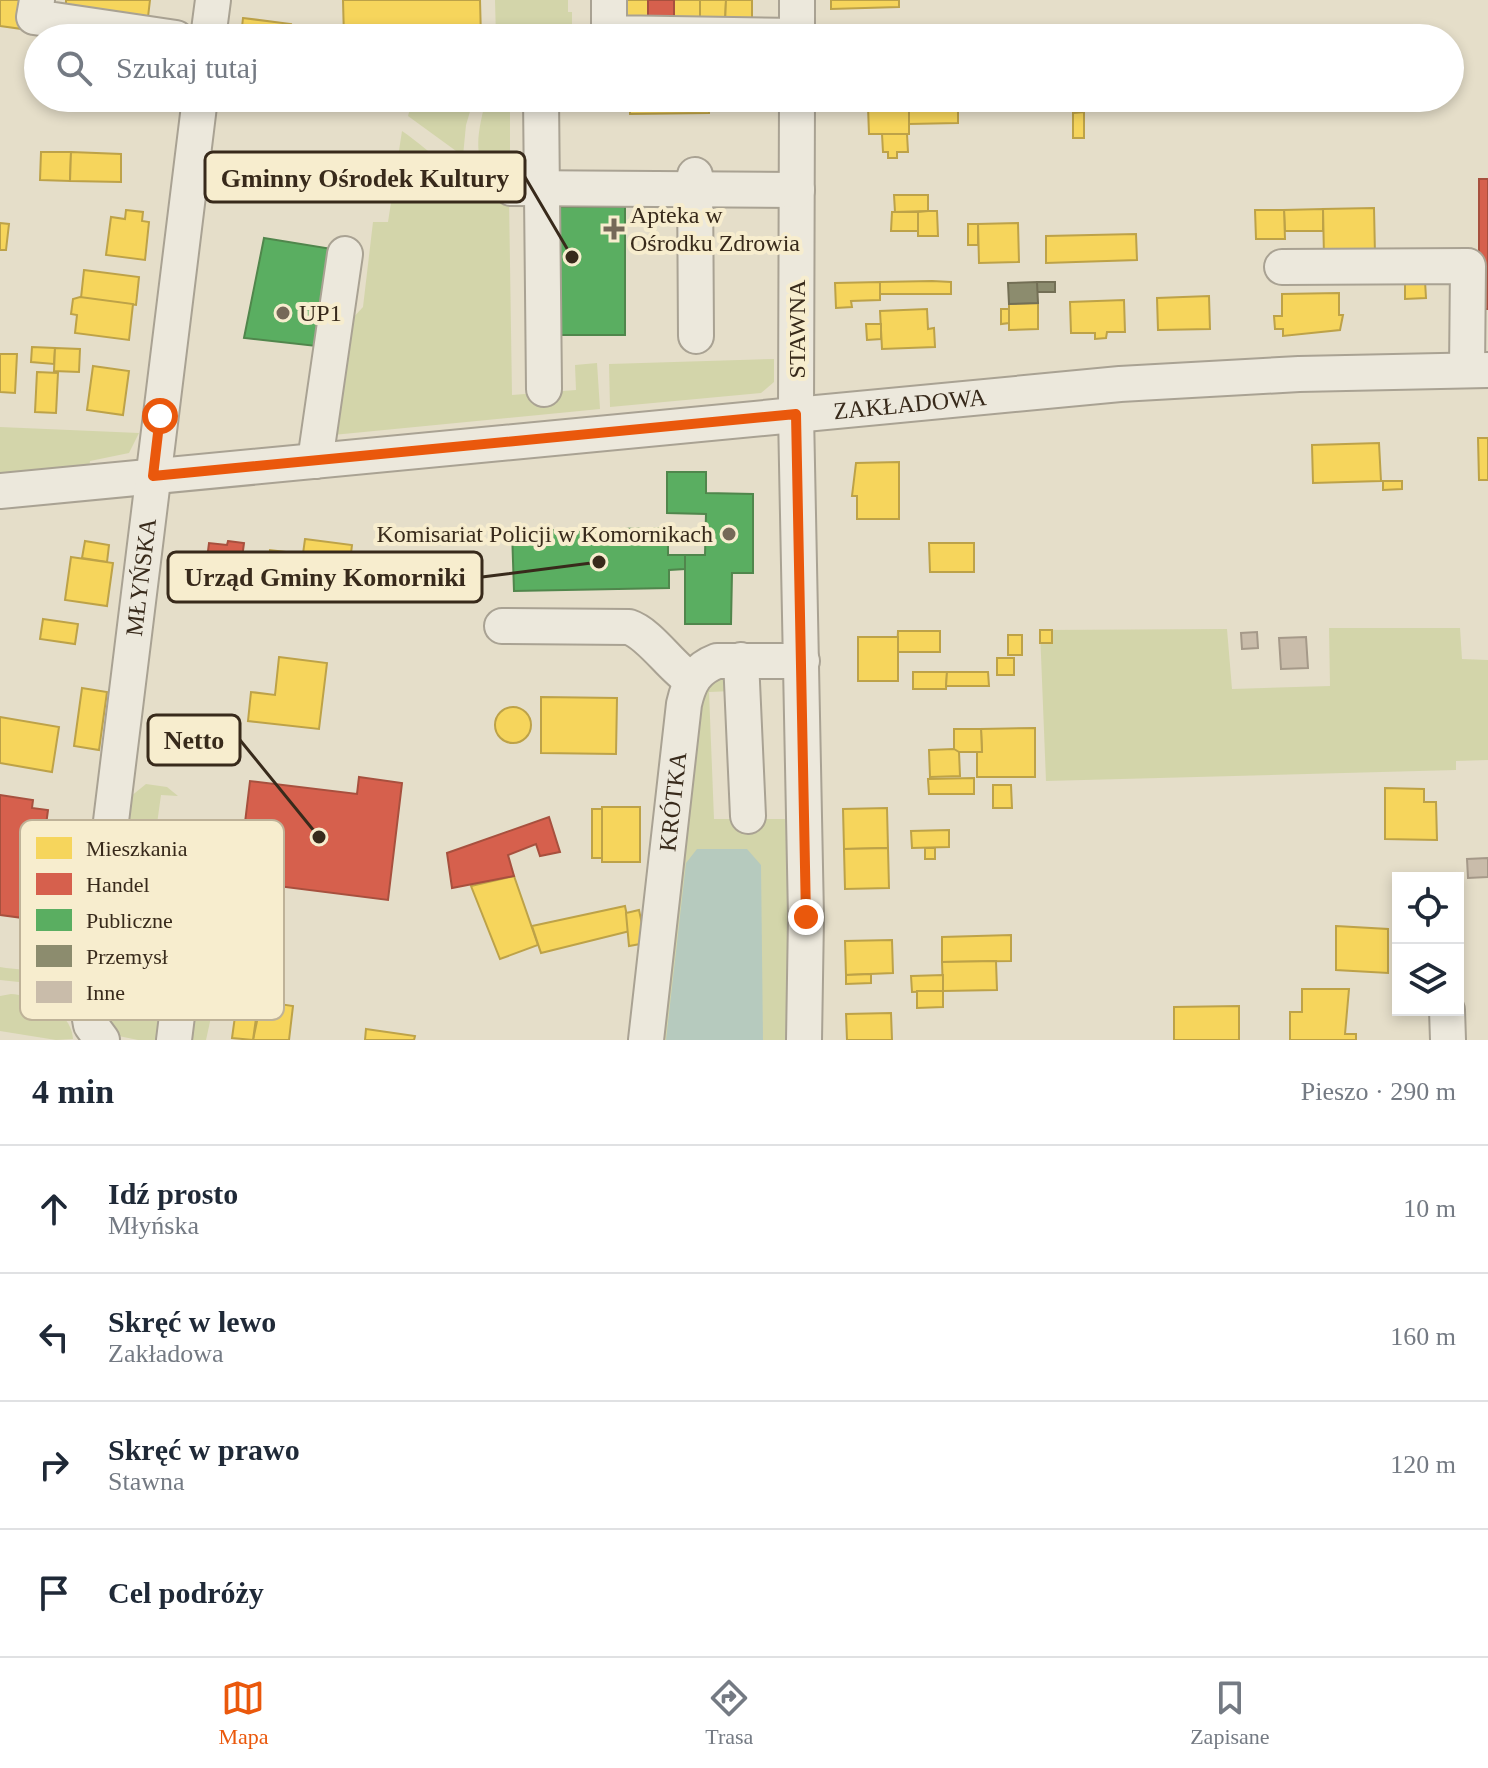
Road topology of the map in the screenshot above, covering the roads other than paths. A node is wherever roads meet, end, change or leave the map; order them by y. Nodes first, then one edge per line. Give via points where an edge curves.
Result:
1 (37, 0) edge
2 (213, 0) edge
3 (609, 0) edge
4 (797, 0) edge
5 (81, 24) edge
6 (210, 24) edge
7 (609, 24) edge
8 (797, 24) edge
9 (198, 112) edge
10 (539, 112) edge
11 (797, 112) edge
12 (695, 182) junction
13 (526, 188) junction
14 (797, 190) junction
15 (345, 254) dead end
16 (1282, 267) dead end
17 (696, 336) dead end
18 (1477, 370) edge
19 (544, 389) dead end
20 (796, 414) junction
21 (315, 461) junction
22 (153, 476) junction
23 (0, 491) edge
24 (502, 626) dead end
25 (741, 660) junction
26 (802, 661) junction
27 (691, 680) junction
28 (748, 816) dead end
29 (111, 820) edge
30 (1447, 1016) edge
31 (90, 1020) edge
32 (102, 1040) edge
33 (646, 1040) edge
34 (804, 1040) edge
35 (1448, 1040) edge

1 - 5 street via 34,17
2 - 6 street
3 - 7 street
4 - 8 street
9 - 22 street, MŁYŃSKA
10 - 13 street
11 - 14 street, STAWNA
12 - 13 street
12 - 14 street
12 - 17 street
13 - 19 street
14 - 20 street, STAWNA
15 - 21 street
16 - 18 street via 1468,266
18 - 20 street, ZAKŁADOWA via 1202,378
20 - 21 street, ZAKŁADOWA
20 - 26 street, STAWNA
21 - 22 street, ZAKŁADOWA
22 - 23 street, ZAKŁADOWA
22 - 29 street, MŁYŃSKA
24 - 27 street via 629,627
25 - 26 street
25 - 27 street via 706,665
25 - 28 street
26 - 34 street, STAWNA
27 - 33 street, KRÓTKA
30 - 35 street
31 - 32 street, MŁYŃSKA

